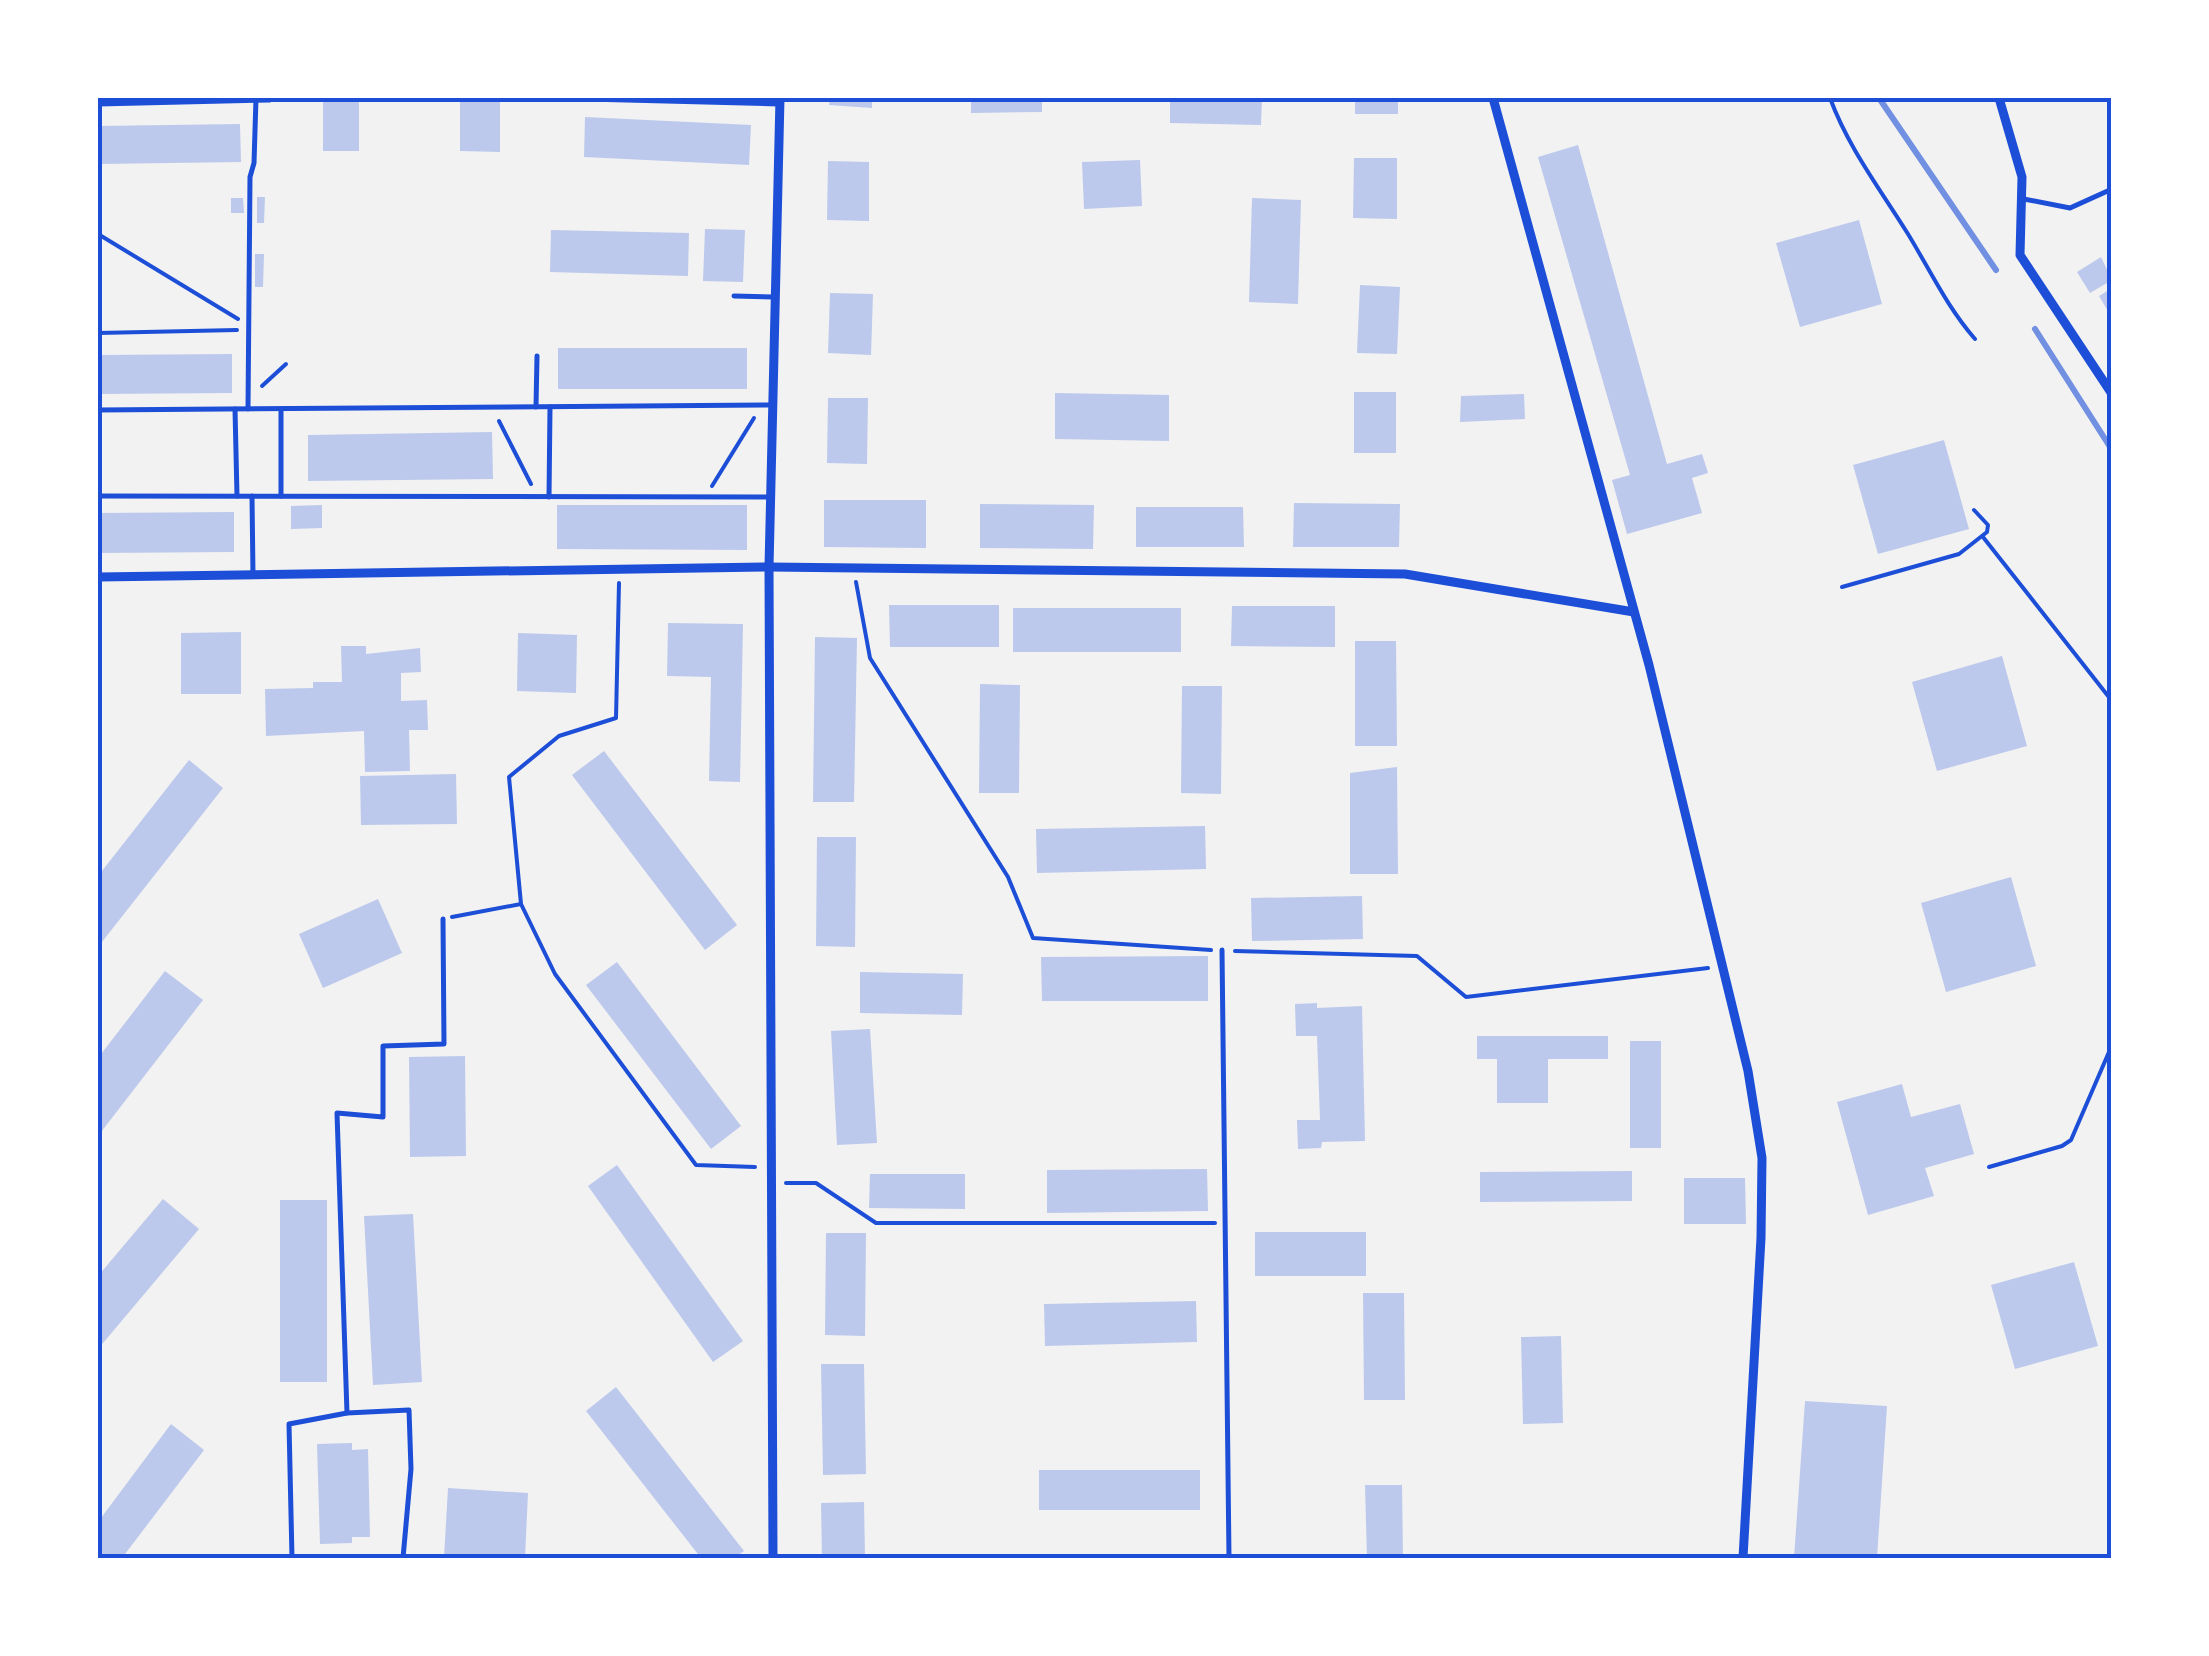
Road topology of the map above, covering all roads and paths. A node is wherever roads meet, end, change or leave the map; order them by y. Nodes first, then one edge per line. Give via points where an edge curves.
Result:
1 (547, 98) edge
2 (1493, 98) edge
3 (1830, 98) edge
4 (1999, 98) edge
5 (256, 99) edge
6 (270, 100) dead end
7 (780, 101) edge
8 (98, 104) edge
9 (2112, 190) edge
10 (2024, 198) junction
11 (98, 234) edge
12 (734, 296) dead end
13 (776, 297) junction
14 (249, 325) junction
15 (98, 333) edge
16 (1975, 339) dead end
17 (537, 356) dead end
18 (286, 364) dead end
19 (2112, 394) edge
20 (248, 399) junction
21 (767, 405) junction
22 (492, 407) junction
23 (536, 407) junction
24 (550, 407) junction
25 (235, 409) junction
26 (248, 409) junction
27 (281, 409) junction
28 (98, 410) edge
29 (98, 496) edge
30 (237, 496) junction
31 (252, 496) junction
32 (280, 496) junction
33 (538, 497) junction
34 (548, 497) junction
35 (705, 498) junction
36 (770, 498) junction
37 (1974, 510) dead end
38 (1983, 537) junction
39 (769, 568) junction
40 (854, 568) junction
41 (619, 570) junction
42 (254, 575) junction
43 (98, 577) edge
44 (1842, 587) dead end
45 (1634, 612) junction
46 (2112, 701) edge
47 (521, 904) junction
48 (443, 918) joint
49 (1222, 950) junction
50 (1723, 966) junction
51 (2112, 1045) edge
52 (1990, 1167) dead end
53 (772, 1168) junction
54 (772, 1183) junction
55 (1225, 1224) junction
56 (346, 1413) junction
57 (292, 1558) edge
58 (403, 1558) edge
59 (773, 1558) edge
60 (1229, 1558) edge
61 (1743, 1558) edge

1 - 7 lane
2 - 45 street
3 - 16 path via 1878,190 1954,316
4 - 10 street
5 - 6 lane
5 - 8 lane
5 - 14 lane
7 - 13 street
9 - 10 lane via 2066,209
10 - 19 street via 2020,255
11 - 14 path
12 - 13 lane
13 - 21 street
14 - 15 path via 233,332
14 - 20 lane
17 - 23 lane
18 - 20 path
20 - 26 lane
21 - 24 lane
21 - 35 path
21 - 36 street
22 - 23 lane
22 - 27 lane
22 - 33 path
23 - 24 lane
24 - 34 lane
25 - 26 lane
25 - 28 lane
25 - 30 lane
26 - 27 lane
27 - 32 lane
29 - 30 lane
30 - 31 lane
31 - 32 lane
31 - 42 lane
32 - 33 lane
33 - 34 lane
34 - 35 lane
35 - 36 lane
36 - 39 street
37 - 38 path via 1988,526
38 - 44 path via 1959,554
38 - 46 path
39 - 40 street
39 - 41 street
39 - 53 street
40 - 45 street via 1405,574
40 - 49 path via 870,658 1008,876 1034,938
41 - 42 street
41 - 47 path via 616,718 559,736 510,776
42 - 43 street
45 - 50 street
47 - 48 path
47 - 53 path via 555,974 696,1166
48 - 56 lane via 444,1044 383,1046 383,1117 337,1113
49 - 50 path via 1417,956 1466,998
49 - 55 lane
50 - 61 street via 1762,1158
51 - 52 path via 2072,1140
53 - 54 street
54 - 55 path via 816,1184 876,1223
54 - 59 street
55 - 60 lane
56 - 57 lane via 289,1424
56 - 58 lane via 410,1410

